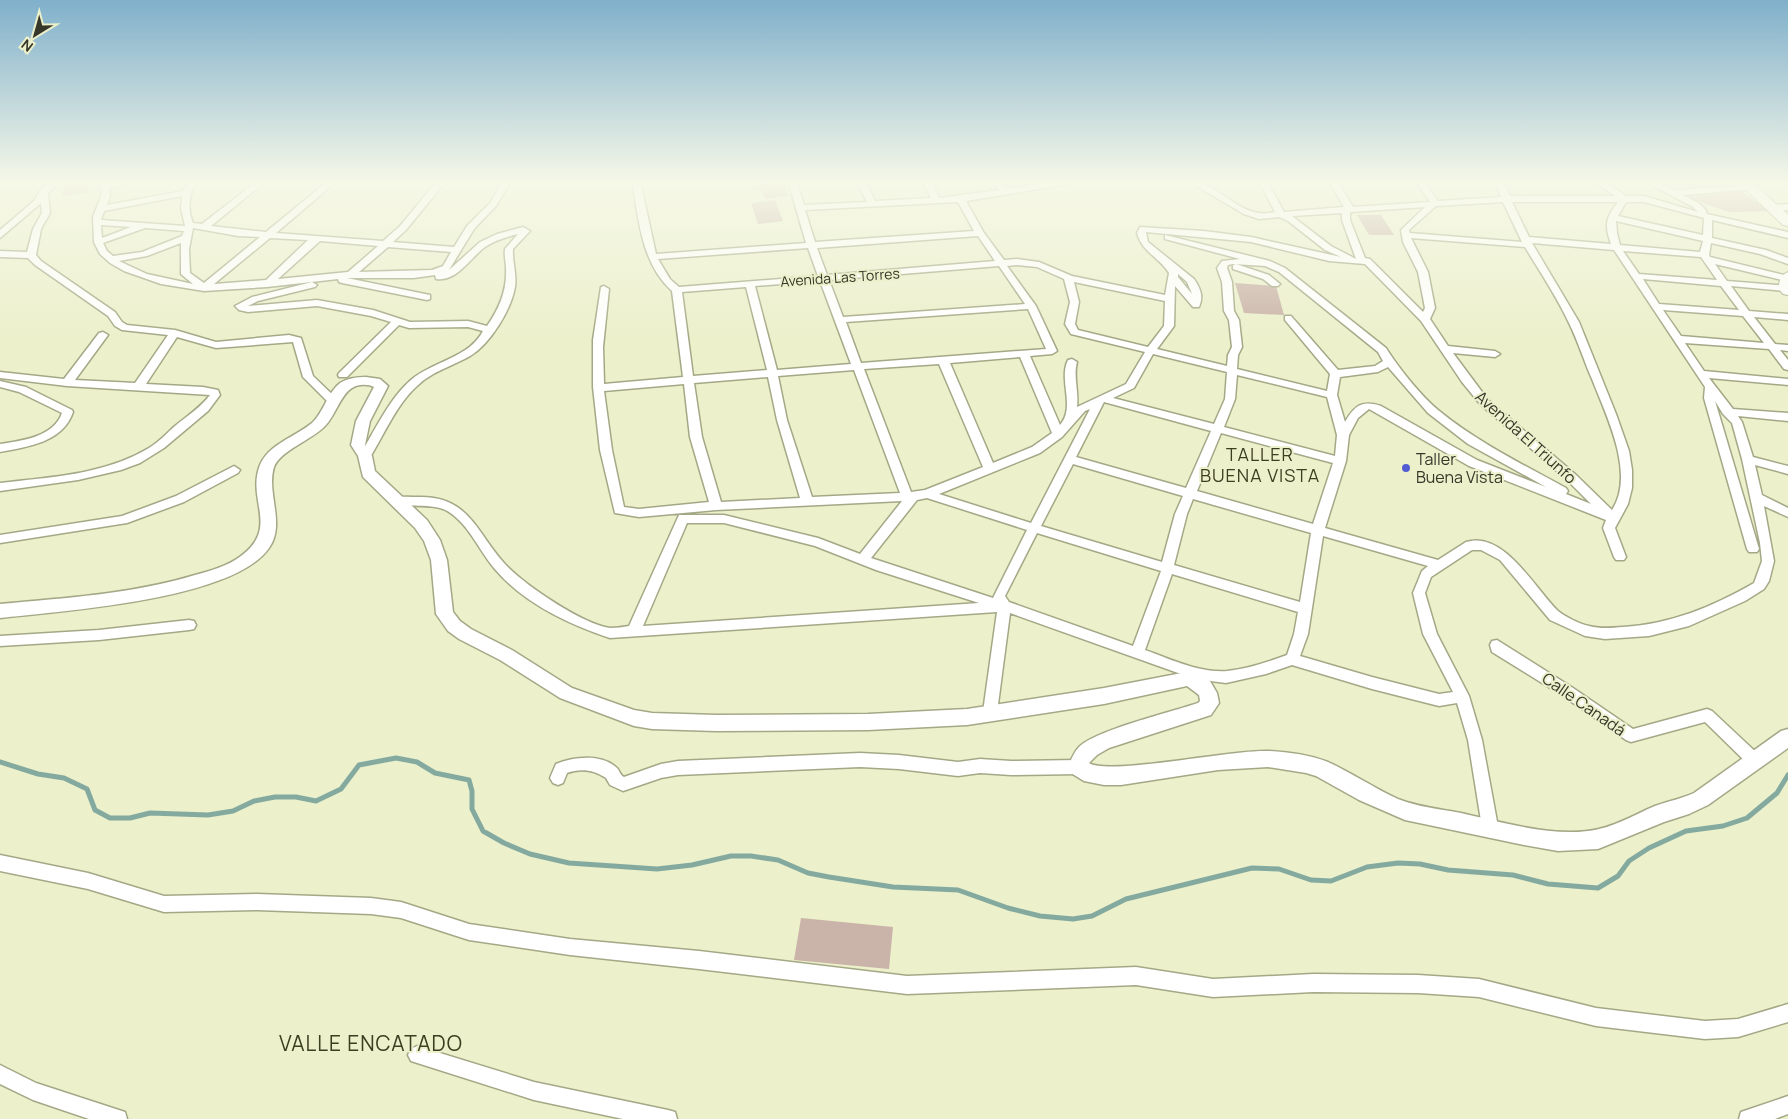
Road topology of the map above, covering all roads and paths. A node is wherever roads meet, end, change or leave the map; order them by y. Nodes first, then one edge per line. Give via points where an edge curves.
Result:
1 (36, 233) edge
2 (98, 233) edge
3 (122, 233) edge
4 (186, 233) edge
5 (248, 233) edge
6 (271, 233) edge
7 (397, 233) edge
8 (467, 233) edge
9 (513, 233) edge
10 (524, 233) edge
11 (647, 233) edge
12 (808, 233) edge
13 (977, 233) edge
14 (980, 233) edge
15 (1141, 233) edge
16 (1206, 233) edge
17 (1309, 233) edge
18 (1351, 233) edge
19 (1523, 233) edge
20 (1612, 233) edge
21 (1683, 233) edge
22 (1707, 233) edge
23 (1405, 235) joint
24 (268, 236) junction
25 (184, 238) junction
26 (318, 238) junction
27 (1143, 238) junction
28 (1708, 239) junction
29 (98, 242) junction
30 (1528, 243) junction
31 (385, 244) junction
32 (811, 244) junction
33 (1617, 248) junction
34 (456, 250) junction
35 (0, 254) edge
36 (32, 255) junction
37 (653, 257) junction
38 (1706, 257) junction
39 (112, 259) junction
40 (1362, 261) junction
41 (1788, 261) edge
42 (1267, 263) junction
43 (1003, 264) junction
44 (1169, 265) junction
45 (1224, 266) junction
46 (351, 275) junction
47 (414, 275) junction
48 (1635, 276) junction
49 (1173, 277) junction
50 (825, 278) junction
51 (1069, 278) junction
52 (326, 280) junction
53 (1723, 283) junction
54 (1787, 283) edge
55 (267, 284) junction
56 (750, 284) junction
57 (1275, 284) dead end
58 (204, 288) junction
59 (604, 289) dead end
60 (678, 290) junction
61 (427, 297) dead end
62 (1169, 299) junction
63 (1031, 306) junction
64 (1656, 307) junction
65 (1746, 314) junction
66 (1788, 317) edge
67 (1288, 318) dead end
68 (1425, 319) junction
69 (839, 320) junction
70 (396, 322) junction
71 (489, 330) junction
72 (175, 333) junction
73 (103, 335) dead end
74 (1678, 340) junction
75 (1772, 347) junction
76 (1788, 348) edge
77 (1445, 349) junction
78 (1151, 350) junction
79 (1024, 354) junction
80 (1495, 354) dead end
81 (944, 360) junction
82 (1072, 362) dead end
83 (1389, 362) junction
84 (1788, 366) edge
85 (858, 367) junction
86 (1232, 370) junction
87 (0, 374) edge
88 (773, 374) junction
89 (1335, 374) junction
90 (1701, 374) junction
91 (343, 375) dead end
92 (688, 379) junction
93 (1788, 382) edge
94 (67, 383) junction
95 (0, 384) edge
96 (1709, 386) junction
97 (138, 387) junction
98 (600, 388) junction
99 (1332, 395) junction
100 (1101, 398) junction
101 (333, 402) junction
102 (1727, 412) junction
103 (1742, 413) junction
104 (1788, 417) edge
105 (1070, 419) junction
106 (1788, 422) edge
107 (1218, 429) junction
108 (1058, 434) junction
109 (1342, 435) junction
110 (0, 448) edge
111 (365, 456) junction
112 (1069, 459) junction
113 (1748, 459) junction
114 (1340, 461) junction
115 (989, 468) junction
116 (234, 470) dead end
117 (1788, 470) edge
118 (0, 487) edge
119 (1190, 493) junction
120 (926, 494) junction
121 (910, 496) junction
122 (1755, 497) junction
123 (397, 500) junction
124 (807, 501) junction
125 (716, 506) junction
126 (1590, 506) junction
127 (1788, 513) edge
128 (1613, 518) junction
129 (1034, 528) junction
130 (1318, 529) junction
131 (0, 539) edge
132 (1753, 549) dead end
133 (1620, 557) dead end
134 (862, 560) junction
135 (1440, 565) junction
136 (1168, 568) junction
137 (1004, 606) junction
138 (1305, 609) junction
139 (0, 611) edge
140 (189, 625) dead end
141 (634, 631) junction
142 (0, 641) edge
143 (1497, 645) dead end
144 (1137, 653) junction
145 (1292, 659) junction
146 (1204, 678) junction
147 (1462, 696) junction
148 (990, 712) junction
149 (1788, 736) edge
150 (1754, 760) junction
151 (1078, 767) junction
152 (558, 778) dead end
153 (1490, 827) junction
154 (0, 863) edge
155 (1788, 1013) edge
156 (417, 1056) dead end
157 (0, 1074) edge
158 (1788, 1105) edge
159 (118, 1119) edge
160 (668, 1119) edge
161 (1748, 1119) edge

1 - 36 street
2 - 29 street
3 - 29 street
4 - 25 street
5 - 24 street
6 - 24 street
7 - 31 street
8 - 34 street
9 - 47 street via 480,246 450,274 441,277
10 - 71 street via 508,251 510,289 506,305
11 - 37 street
12 - 32 street
13 - 32 street
14 - 43 street
15 - 27 street
16 - 40 street via 1283,245 1338,261
17 - 40 street via 1328,248
18 - 40 street
19 - 30 street
20 - 33 street
21 - 28 street
22 - 28 street
23 - 30 street
23 - 68 street via 1423,272 1430,308
24 - 26 street
24 - 58 street
25 - 39 street via 144,254
25 - 58 street via 186,274
26 - 31 street
26 - 55 street
27 - 42 street via 1160,235
27 - 44 street via 1144,243
28 - 38 street
28 - 41 street
29 - 39 street
30 - 33 street
30 - 128 street via 1574,324 1618,431 1626,473 1626,497
31 - 34 street
31 - 46 street
32 - 37 street
32 - 50 street
33 - 38 street
33 - 48 street
34 - 47 street via 446,268
35 - 36 street
36 - 72 street via 38,263 112,314 125,328
37 - 60 street via 668,284
38 - 53 street
38 - 54 street
39 - 58 street via 153,280
40 - 68 street, Avenida El Triunfo
42 - 45 street via 1233,261
42 - 83 street via 1293,279 1382,350
43 - 50 street, Avenida Las Torres
43 - 51 street, Avenida Las Torres via 1039,265
43 - 63 street
44 - 49 street
44 - 49 street via 1193,284 1197,292 1196,305
45 - 57 street via 1257,273
45 - 86 street via 1229,311 1234,320 1238,347 1233,355
46 - 47 street
46 - 52 street
48 - 53 street
48 - 64 street
49 - 62 street
50 - 56 street, Avenida Las Torres
50 - 69 street
51 - 62 street, Avenida Las Torres
51 - 78 street via 1075,306 1070,324 1074,332
52 - 55 street
52 - 61 street
52 - 70 street via 240,306 248,309 317,303 358,310
53 - 54 street
53 - 65 street
55 - 58 street
56 - 60 street, Avenida Las Torres
56 - 88 street
59 - 98 street via 598,346
60 - 92 street
62 - 78 street via 1169,326
63 - 69 street
63 - 79 street via 1052,351
64 - 65 street
64 - 74 street
65 - 66 street
65 - 75 street
67 - 89 street
68 - 77 street, Avenida El Triunfo
69 - 85 street
70 - 71 street via 409,325 468,324
70 - 91 street
71 - 111 street via 480,345 419,378 406,392
72 - 97 street
72 - 101 street via 216,345 297,340 308,377
73 - 94 street
74 - 75 street
74 - 90 street
75 - 76 street
75 - 84 street
77 - 80 street
77 - 128 street, Avenida El Triunfo via 1484,402 1572,477
78 - 86 street
78 - 100 street via 1130,386
79 - 81 street
79 - 108 street
81 - 85 street
81 - 115 street
82 - 105 street via 1069,372
83 - 89 street via 1378,369
83 - 126 street via 1432,412 1472,441
85 - 88 street
85 - 121 street
86 - 99 street
86 - 107 street via 1230,399
87 - 94 street
88 - 92 street
88 - 124 street via 782,420
89 - 99 street
90 - 93 street
90 - 96 street
92 - 98 street
92 - 125 street via 696,437
94 - 97 street
95 - 110 street via 22,389 68,412 67,420 57,430 39,439
96 - 102 street
96 - 132 street via 1709,398
97 - 118 street via 214,392 216,395 158,447 132,462 83,475
98 - 125 street via 609,473 619,510 639,513
99 - 109 street
100 - 105 street
100 - 107 street
100 - 112 street
101 - 111 street via 345,384 351,381 376,382 381,386 363,421 358,445
101 - 139 street via 321,423 268,461 264,493 270,518 268,535 246,562 210,578 130,596
102 - 103 street
102 - 113 street via 1736,422
103 - 104 street
103 - 106 street
105 - 108 street
107 - 114 street
107 - 119 street
108 - 115 street via 1036,450
109 - 114 street via 1344,448
109 - 126 street via 1367,405 1473,463 1528,486
111 - 123 street via 368,473
112 - 119 street
112 - 129 street
113 - 117 street
113 - 122 street
114 - 130 street
115 - 120 street
116 - 131 street via 180,499 123,520
119 - 130 street
119 - 136 street via 1181,514
120 - 121 street
120 - 129 street
121 - 124 street
121 - 134 street
122 - 127 street
122 - 135 street via 1768,561 1763,581 1740,597 1706,613 1649,631 1605,634 1570,625 1555,616 1504,557 1483,546 1470,545
123 - 141 street via 434,501 448,506 476,533 497,564 524,590 592,627 610,633
123 - 148 street via 432,540 439,560 445,614 454,626 506,654 566,693 592,704 643,720 713,723 878,721 967,717
124 - 125 street
126 - 128 street
128 - 133 street via 1610,528
129 - 136 street
129 - 137 street via 999,596
130 - 135 street
130 - 138 street
134 - 137 street
134 - 141 street via 818,542 724,519 683,518
135 - 147 street via 1426,574 1419,592 1430,634
136 - 138 street
136 - 144 street
137 - 141 street
137 - 144 street
137 - 148 street
138 - 145 street
140 - 142 street
143 - 150 street, Calle Canadá via 1631,736 1707,716
144 - 146 street
145 - 146 street via 1240,674
145 - 147 street via 1439,700
146 - 148 street
146 - 151 street via 1210,703 1204,709 1103,742 1081,756
147 - 153 street via 1475,740
149 - 150 street
150 - 153 street via 1701,800 1598,839 1558,841
151 - 152 street via 980,766 958,769 899,762 821,760 678,768 623,784 601,766 580,763 561,769
151 - 153 street via 1091,775 1104,776 1218,762 1260,760 1306,764 1405,811
154 - 155 street via 88,881 164,904 257,902 371,906 401,910 469,932 570,947 907,985 1136,976 1213,988 1313,983 1418,984 1479,988 1596,1017 1705,1030 1738,1028
156 - 160 street via 534,1091
157 - 159 street via 33,1091
158 - 161 street

